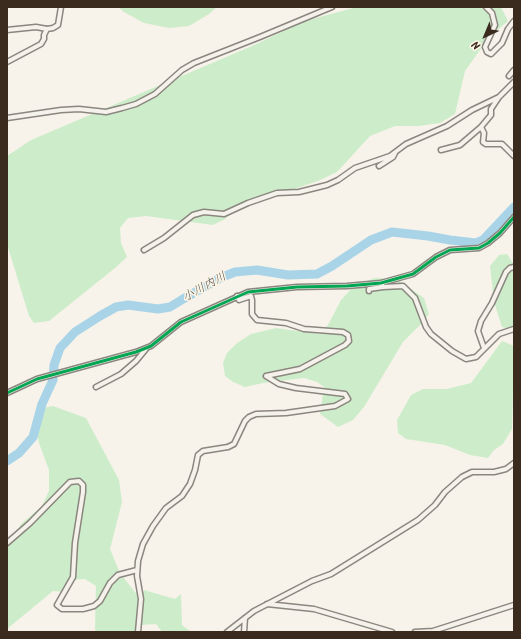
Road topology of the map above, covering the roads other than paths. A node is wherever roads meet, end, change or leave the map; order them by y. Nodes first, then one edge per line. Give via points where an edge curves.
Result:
1 (61, 7) edge
2 (332, 7) edge
3 (486, 7) edge
4 (514, 21) edge
5 (7, 30) edge
6 (47, 30) junction
7 (7, 62) edge
8 (514, 70) edge
9 (509, 76) dead end
10 (514, 82) edge
11 (499, 97) junction
12 (7, 118) edge
13 (481, 126) junction
14 (441, 150) dead end
15 (396, 151) junction
16 (514, 156) edge
17 (379, 166) dead end
18 (514, 217) edge
19 (512, 222) edge
20 (144, 250) dead end
21 (514, 267) edge
22 (382, 285) junction
23 (369, 291) dead end
24 (237, 296) junction
25 (514, 329) edge
26 (147, 348) junction
27 (484, 348) junction
28 (96, 387) dead end
29 (7, 394) edge
30 (514, 463) edge
31 (7, 544) edge
32 (137, 570) junction
33 (267, 604) junction
34 (514, 605) edge
35 (245, 617) junction
36 (138, 632) edge
37 (227, 632) edge
38 (244, 632) edge
39 (392, 632) edge
40 (415, 632) edge

1 - 6 street via 58,24
2 - 12 street via 194,63 155,94 136,104 106,112 73,109
3 - 4 street via 492,13 495,25 485,47 487,52 491,54 502,43
5 - 6 street via 36,27
6 - 7 street via 41,44
8 - 9 street
10 - 11 street
11 - 13 street via 491,109 491,115
11 - 15 street
13 - 14 street via 460,145
13 - 16 street via 484,133 483,142 502,144
15 - 17 street via 393,157
15 - 20 street via 390,156 355,168 327,185 299,192 277,193 224,214 204,212 193,215
18 - 19 street
19 - 22 street via 479,248 450,250 413,274
21 - 27 street via 506,272 481,321 478,331
22 - 23 street
22 - 24 street via 297,287 248,292
22 - 27 street via 403,286 415,298 431,334 452,352 466,359 476,356
24 - 26 street via 181,322
24 - 32 street via 239,300 251,296 252,314 257,320 343,332 348,335 349,341 345,345 300,369 266,376 279,384 296,388 346,394 348,399 334,406 286,413 256,414 245,421 234,444 198,454 196,470 190,484 182,496 166,508 142,544
25 - 27 street via 499,334
26 - 28 street via 121,374
26 - 29 street via 37,379
30 - 33 street via 506,469 494,472 472,472 462,476 418,520 330,574
31 - 32 street via 70,482 79,481 83,485 83,492 75,543 73,578 57,605 62,609 94,606 118,575
32 - 36 street via 141,599
33 - 35 street
33 - 39 street via 314,609
34 - 40 street via 433,631
35 - 37 street
35 - 38 street

